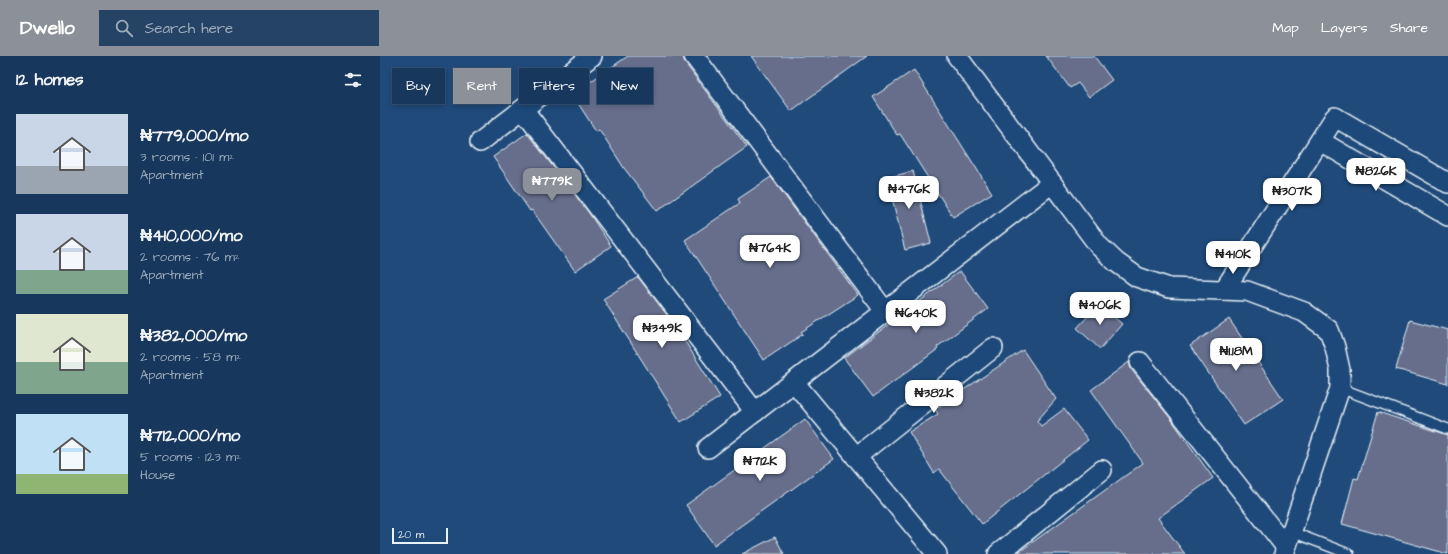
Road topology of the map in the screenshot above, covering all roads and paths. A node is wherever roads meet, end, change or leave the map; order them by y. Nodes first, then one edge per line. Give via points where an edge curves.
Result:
1 (592, 56) edge
2 (694, 56) edge
3 (958, 56) edge
4 (523, 109) junction
5 (1320, 141) junction
6 (480, 142) dead end
7 (1052, 183) junction
8 (1448, 184) edge
9 (1448, 216) edge
10 (1224, 290) junction
11 (885, 311) junction
12 (994, 348) dead end
13 (1140, 362) dead end
14 (794, 382) junction
15 (1340, 388) junction
16 (755, 412) junction
17 (1448, 428) edge
18 (708, 448) dead end
19 (856, 456) junction
20 (1102, 470) dead end
21 (1287, 544) edge
22 (938, 554) edge
23 (998, 554) edge
24 (1349, 554) edge

1 - 4 street
2 - 11 street
3 - 7 street
4 - 6 street
4 - 16 street
5 - 8 street via 1335,117
5 - 9 street
5 - 10 street
7 - 10 street via 1099,246 1137,277 1169,288
7 - 11 street
10 - 15 street via 1247,291 1304,312 1329,330 1336,347
11 - 14 street
12 - 19 street
13 - 21 street
14 - 16 street
14 - 19 street
15 - 17 lane
15 - 21 street
16 - 18 street
19 - 22 street
20 - 23 street
21 - 24 lane

